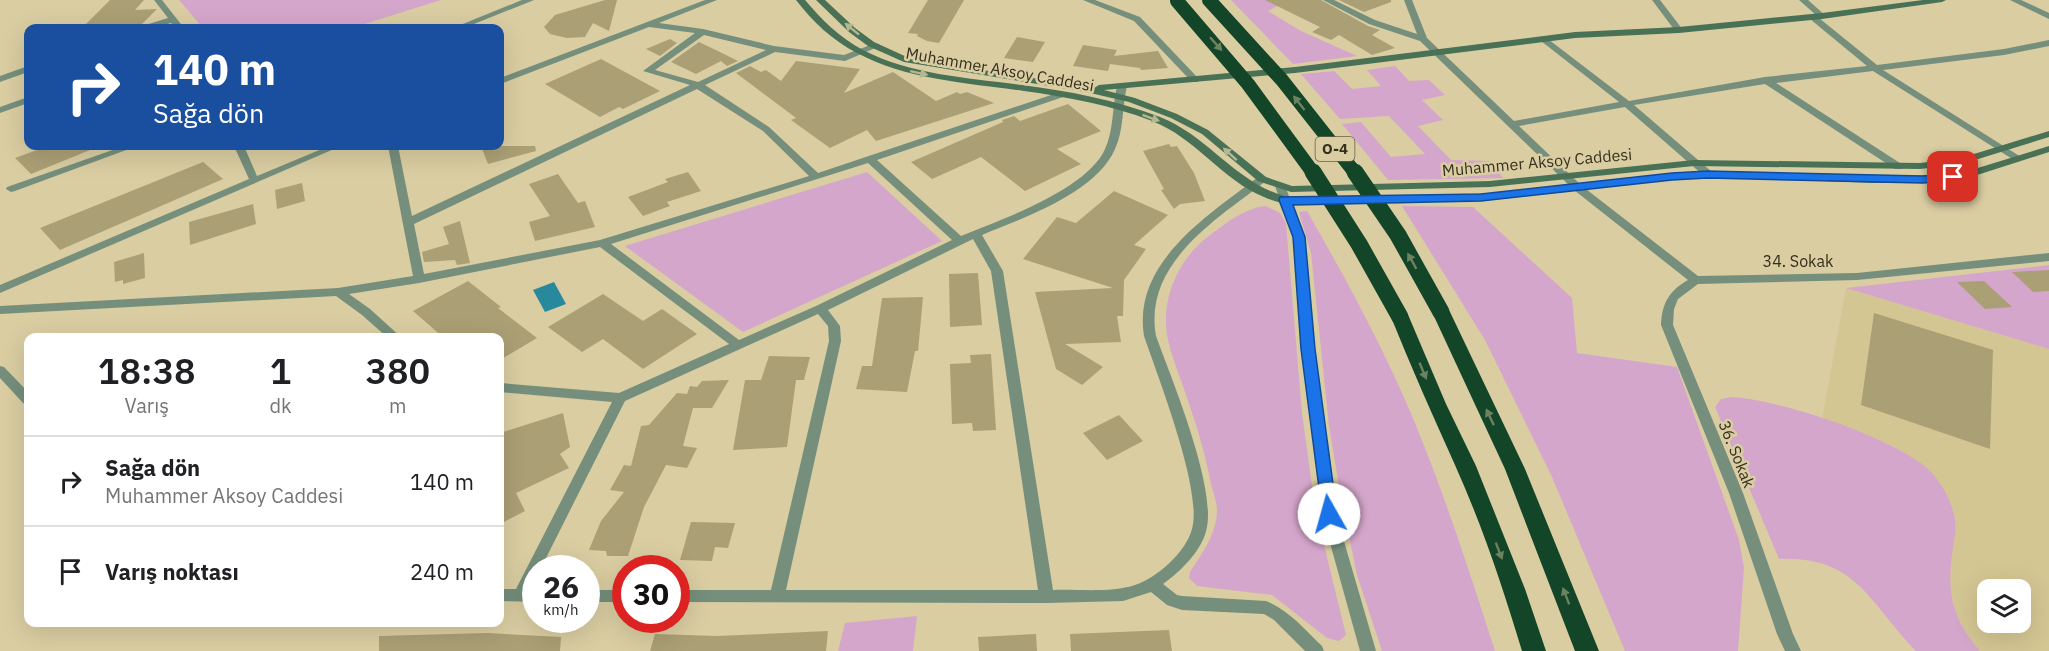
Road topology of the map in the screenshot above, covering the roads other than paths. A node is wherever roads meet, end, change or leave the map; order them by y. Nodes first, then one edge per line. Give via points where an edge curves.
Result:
1 (158, 0) edge
2 (530, 0) edge
3 (713, 0) edge
4 (800, 0) edge
5 (820, 0) edge
6 (1087, 0) edge
7 (1176, 0) edge
8 (1209, 0) edge
9 (1327, 0) edge
10 (1408, 0) edge
11 (1656, 0) edge
12 (1803, 0) edge
13 (1942, 0) edge
14 (2014, 0) edge
15 (2049, 16) edge
16 (1818, 17) junction
17 (174, 19) junction
18 (158, 24) edge
19 (177, 24) edge
20 (467, 24) edge
21 (648, 24) junction
22 (1679, 30) junction
23 (703, 32) junction
24 (1423, 39) junction
25 (1545, 39) junction
26 (2049, 43) edge
27 (876, 46) junction
28 (774, 49) junction
29 (861, 52) junction
30 (1439, 53) junction
31 (1876, 69) junction
32 (24, 70) edge
33 (0, 79) edge
34 (504, 79) edge
35 (1195, 80) junction
36 (1765, 80) junction
37 (696, 84) junction
38 (1086, 89) junction
39 (1063, 94) junction
40 (1119, 96) junction
41 (24, 101) edge
42 (1627, 104) junction
43 (0, 110) edge
44 (1513, 124) junction
45 (2049, 134) edge
46 (2049, 149) edge
47 (121, 150) edge
48 (241, 150) edge
49 (326, 150) edge
50 (394, 150) edge
51 (2000, 150) junction
52 (870, 159) junction
53 (2017, 159) junction
54 (1694, 163) junction
55 (1899, 167) junction
56 (1708, 174) junction
57 (816, 177) junction
58 (1567, 177) junction
59 (254, 180) junction
60 (1257, 184) junction
61 (1280, 186) junction
62 (1578, 188) junction
63 (11, 189) dead end
64 (1285, 200) junction
65 (409, 222) junction
66 (975, 233) junction
67 (960, 240) junction
68 (602, 243) junction
69 (2049, 257) edge
70 (419, 279) junction
71 (1696, 280) junction
72 (0, 290) edge
73 (338, 292) junction
74 (820, 309) junction
75 (0, 310) edge
76 (390, 333) edge
77 (738, 345) junction
78 (0, 370) edge
79 (504, 387) edge
80 (24, 396) edge
81 (620, 398) junction
82 (1152, 584) junction
83 (504, 595) edge
84 (520, 596) joint
85 (690, 596) edge
86 (777, 596) junction
87 (1047, 597) junction
88 (1316, 651) edge
89 (1368, 651) edge
90 (1534, 651) edge
91 (1587, 651) edge
92 (1793, 651) edge

1 - 17 street
2 - 20 street
3 - 21 street
4 - 29 main road, Muhammer Aksoy Caddesi via 832,33
27 -> 5 main road, Muhammer Aksoy Caddesi
6 - 35 street via 1137,19
7 -> 90 highway, O-4, bridge via 1257,96 1305,161 1354,235 1400,317 1467,466
91 -> 8 highway, O-4, bridge via 1515,469 1441,312 1392,225 1277,76
9 - 24 street via 1372,22
10 - 24 street
11 - 22 street
12 - 16 street
13 - 16 main road
14 - 15 street
16 - 22 main road
16 - 31 street
17 - 18 street
17 - 19 street
21 - 23 street
21 - 34 street
22 - 25 main road
23 - 28 street
23 - 37 street via 648,71
24 - 30 street
25 - 30 main road
25 - 42 street
26 - 31 street
27 - 29 street
27 - 38 main road, Muhammer Aksoy Caddesi via 907,60
28 - 29 street via 845,58
28 - 37 street
29 -> 39 main road, Muhammer Aksoy Caddesi via 919,73
30 - 35 main road
30 - 44 street
31 - 36 street
31 - 51 street
32 - 33 street
35 - 40 main road
36 - 42 street
36 - 55 street
37 - 57 street via 766,129
37 - 65 street
38 - 39 main road
38 - 40 main road, Muhammer Aksoy Caddesi
39 - 40 main road, Muhammer Aksoy Caddesi
39 - 52 street
40 - 60 main road, Muhammer Aksoy Caddesi via 1205,132
40 - 66 street via 1113,144 1085,180
41 - 43 street
42 - 44 street
42 - 54 street
44 - 58 street
45 - 51 main road, Muhammer Aksoy Caddesi
46 - 53 main road, Muhammer Aksoy Caddesi
47 - 63 street
48 - 59 street
49 - 59 street
50 - 65 street
51 - 53 street
51 - 55 main road, Muhammer Aksoy Caddesi via 1962,160
52 - 57 street
52 - 67 street
53 - 56 main road, Muhammer Aksoy Caddesi via 1941,179
54 - 55 main road, Muhammer Aksoy Caddesi
54 - 56 street
54 - 58 main road, Muhammer Aksoy Caddesi
56 - 62 main road, Muhammer Aksoy Caddesi
57 - 68 street
58 - 61 main road, Muhammer Aksoy Caddesi via 1462,186
58 - 62 street
59 - 72 street
60 - 61 main road, Muhammer Aksoy Caddesi
60 - 64 main road, Muhammer Aksoy Caddesi
60 - 82 street via 1181,243 1150,303 1150,336 1194,473 1202,512 1200,527 1185,553
61 - 64 street
62 - 64 main road, Muhammer Aksoy Caddesi via 1453,199
62 - 71 street
64 - 89 street via 1299,237 1308,349 1329,514
65 - 70 street
66 - 67 street
66 - 87 street via 997,271
67 - 74 street
68 - 70 street
68 - 77 street
69 - 71 street, 34. Sokak via 1935,271
70 - 73 street
71 - 92 street, 36. Sokak via 1671,298 1667,325 1736,493
73 - 75 street
73 - 76 street
74 - 77 street
74 - 86 street via 837,331
77 - 81 street
78 - 80 street
79 - 81 street
81 - 84 street
82 - 87 street via 1132,593
82 - 88 street via 1182,603 1266,608 1279,615
83 - 84 street
85 - 86 street
86 - 87 street

